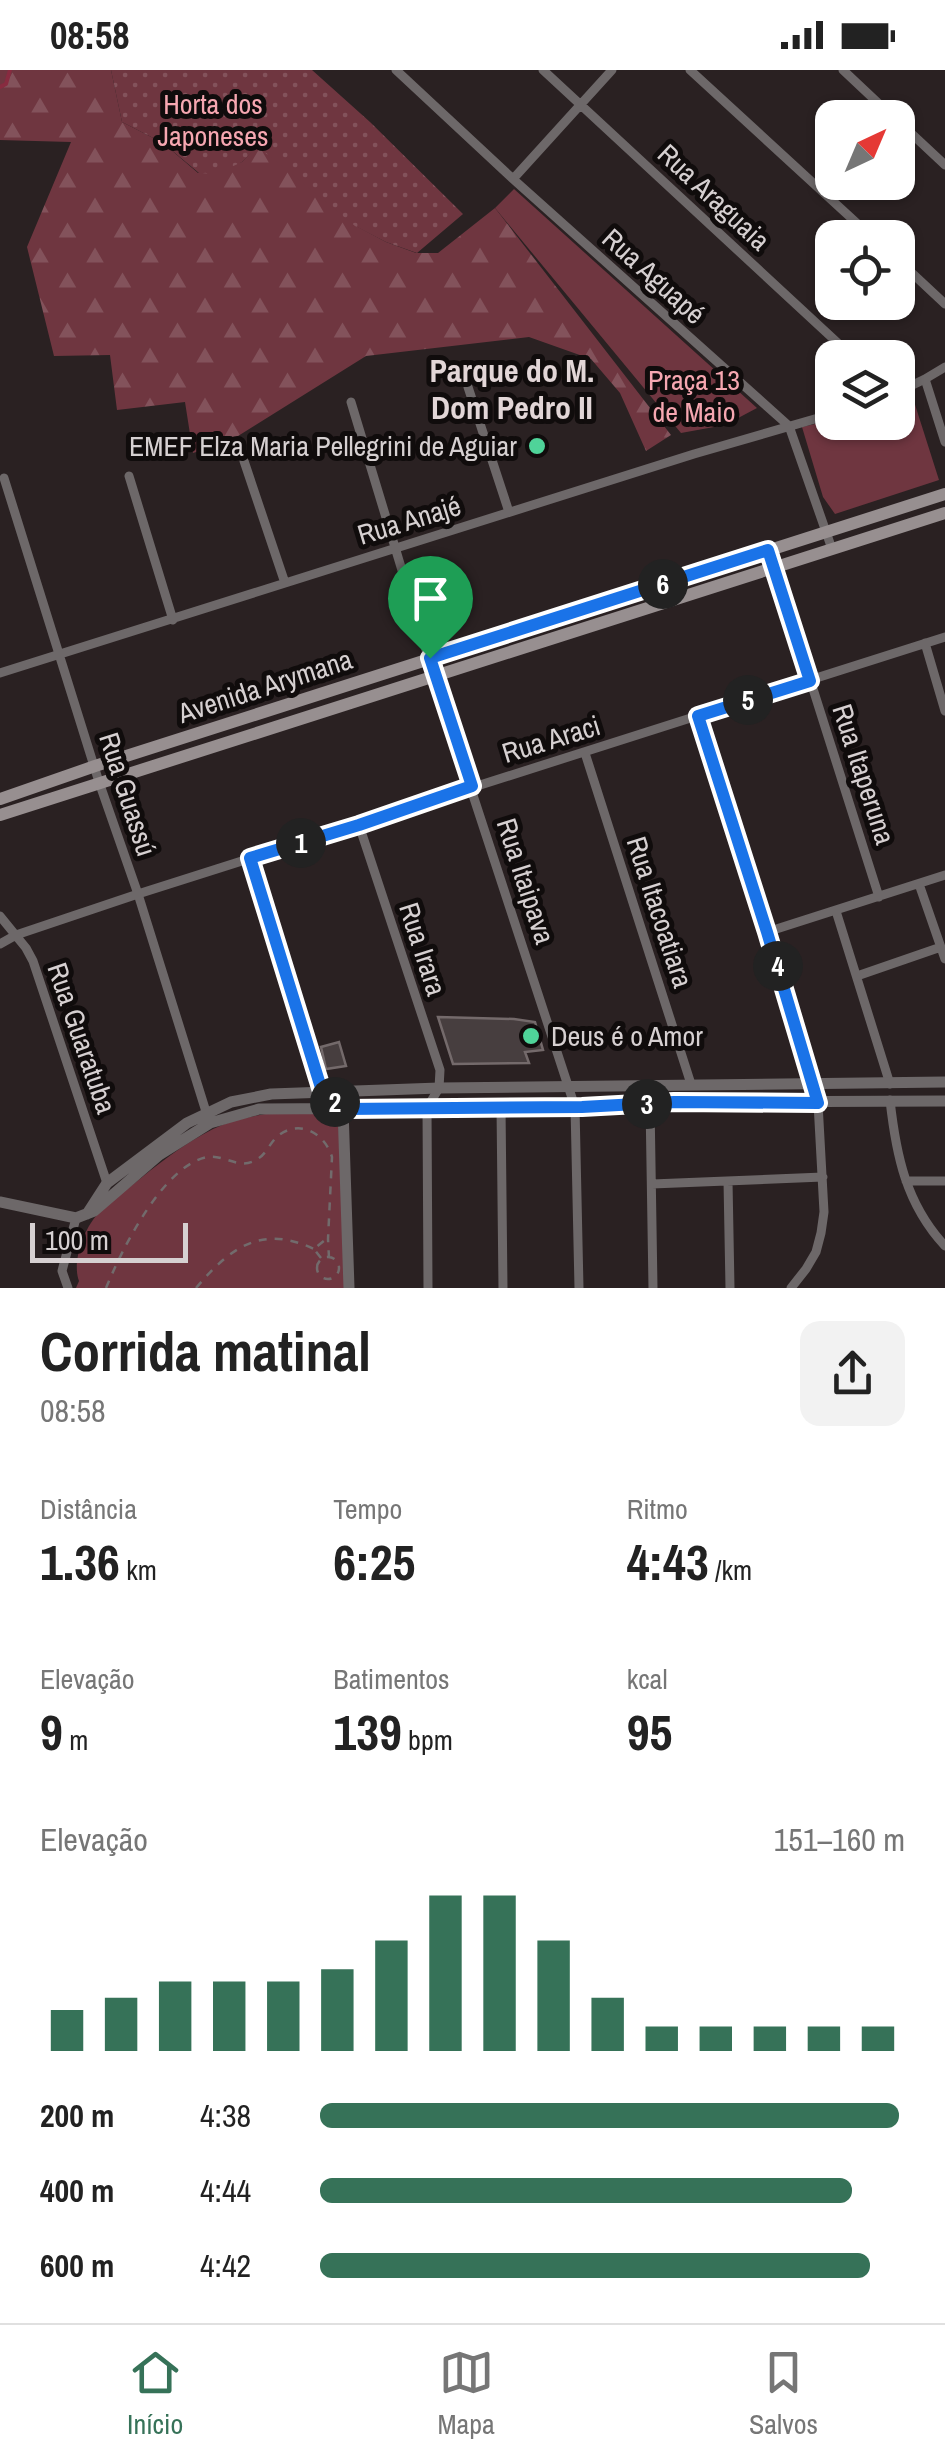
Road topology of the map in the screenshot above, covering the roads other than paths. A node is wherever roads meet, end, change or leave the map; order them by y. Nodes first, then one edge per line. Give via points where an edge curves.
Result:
1 (396, 70) edge
2 (544, 70) edge
3 (612, 70) edge
4 (690, 70) edge
5 (843, 70) edge
6 (875, 100) edge
7 (581, 105) junction
8 (915, 137) edge
9 (945, 165) edge
10 (513, 180) junction
11 (854, 220) edge
12 (915, 276) edge
13 (945, 304) edge
14 (835, 340) edge
15 (945, 367) edge
16 (925, 380) junction
17 (915, 384) edge
18 (468, 387) dead end
19 (350, 402) dead end
20 (815, 419) edge
21 (788, 426) junction
22 (945, 442) edge
23 (244, 461) dead end
24 (128, 476) dead end
25 (4, 478) dead end
26 (945, 494) edge
27 (509, 512) junction
28 (945, 513) edge
29 (826, 532) junction
30 (396, 547) junction
31 (832, 549) junction
32 (768, 550) junction
33 (774, 569) junction
34 (284, 583) junction
35 (173, 620) junction
36 (945, 637) edge
37 (924, 644) junction
38 (60, 655) junction
39 (430, 658) junction
40 (0, 673) edge
41 (434, 676) junction
42 (810, 681) junction
43 (945, 711) edge
44 (698, 716) junction
45 (585, 753) junction
46 (94, 766) junction
47 (99, 782) junction
48 (472, 786) junction
49 (0, 798) edge
50 (0, 815) edge
51 (359, 825) junction
52 (250, 858) junction
53 (945, 875) edge
54 (919, 884) junction
55 (138, 894) junction
56 (879, 897) junction
57 (836, 911) junction
58 (0, 916) edge
59 (767, 932) junction
60 (16, 935) junction
61 (0, 944) edge
62 (941, 947) junction
63 (945, 958) edge
64 (857, 976) junction
65 (814, 1082) junction
66 (945, 1082) edge
67 (692, 1084) junction
68 (890, 1084) junction
69 (568, 1087) junction
70 (439, 1088) junction
71 (322, 1091) junction
72 (890, 1100) junction
73 (945, 1100) edge
74 (818, 1103) junction
75 (650, 1104) junction
76 (500, 1107) junction
77 (575, 1107) junction
78 (427, 1108) junction
79 (344, 1109) junction
80 (208, 1118) junction
81 (822, 1176) junction
82 (728, 1181) junction
83 (906, 1181) junction
84 (945, 1181) edge
85 (107, 1182) junction
86 (652, 1184) junction
87 (0, 1202) edge
88 (82, 1216) junction
89 (945, 1246) edge
90 (806, 1269) junction
91 (68, 1288) edge
92 (350, 1288) edge
93 (428, 1288) edge
94 (503, 1288) edge
95 (578, 1288) edge
96 (653, 1288) edge
97 (730, 1288) edge
98 (790, 1288) edge
99 (807, 1288) edge

1 - 10 street, Rua Aguapé
2 - 7 street, Rua Araguaia
3 - 7 street
4 - 11 street
5 - 6 street
7 - 10 street
7 - 14 street, Rua Araguaia
8 - 9 street
10 - 21 street, Rua Aguapé
12 - 13 street
15 - 16 street
16 - 17 street
16 - 22 street
18 - 27 street
19 - 30 street, Rua Itaipava
20 - 21 street, Rua Anajé
21 - 27 street, Rua Anajé
21 - 29 street, Rua Aguapé
23 - 34 street
24 - 35 street
25 - 38 street, Rua Guassú
26 - 29 main road, Avenida Arymana
27 - 30 street, Rua Anajé
28 - 31 main road, Avenida Arymana
29 - 31 street, Rua Aguapé
29 - 32 main road, Avenida Arymana
30 - 34 street, Rua Anajé
30 - 39 street, Rua Itaipava
31 - 33 main road, Avenida Arymana
32 - 33 street, Rua Itaperuna
32 - 39 main road, Avenida Arymana
33 - 41 main road, Avenida Arymana
33 - 42 street, Rua Itaperuna
34 - 35 street, Rua Anajé
35 - 38 street, Rua Anajé
36 - 37 street, Rua Araci
37 - 42 street, Rua Araci
37 - 43 street
38 - 40 street, Rua Anajé
38 - 46 street, Rua Guassú
39 - 41 street, Rua Itaipava
39 - 46 main road, Avenida Arymana
41 - 47 main road, Avenida Arymana
41 - 48 street, Rua Itaipava
42 - 44 street, Rua Araci
42 - 56 street, Rua Itaperuna
44 - 45 street, Rua Araci
44 - 59 street
45 - 48 street, Rua Araci
45 - 67 street, Rua Itacoatiara
46 - 47 street, Rua Guassú
46 - 49 main road, Avenida Arymana
47 - 50 main road, Avenida Arymana
47 - 55 street, Rua Guassú
48 - 51 street, Rua Araci
48 - 69 street, Rua Itaipava
51 - 52 street, Rua Araci
51 - 70 street, Rua Irara via 440,1070
52 - 55 street, Rua Araci
52 - 71 street
53 - 54 street
54 - 56 street
54 - 62 street
55 - 60 street, Rua Araci
55 - 80 street, Rua Guassú
56 - 57 street
57 - 59 street
57 - 64 street
58 - 60 street, Rua Guaratuba
59 - 65 street
60 - 61 street, Rua Araci
60 - 85 street, Rua Guaratuba via 33,961
62 - 63 street
62 - 64 street
64 - 68 street
65 - 67 street
65 - 68 street
65 - 74 street
66 - 68 street
67 - 69 street
69 - 70 street
69 - 77 street, Rua Itaipava
70 - 71 street
70 - 78 street
71 - 79 street
71 - 80 street via 251,1097
72 - 73 street
72 - 74 street
72 - 83 street
74 - 75 street
74 - 81 street
75 - 77 street
75 - 86 street
76 - 77 street
76 - 78 street
76 - 94 street
77 - 95 street, Rua Itaipava
78 - 79 street
78 - 93 street
79 - 80 street via 259,1109
79 - 92 street
80 - 85 street
80 - 88 street
81 - 82 street
81 - 90 street via 821,1233
82 - 86 street
82 - 97 street
83 - 84 street
83 - 89 street
85 - 88 street
86 - 96 street
87 - 88 street
88 - 91 street via 62,1271
90 - 98 street
90 - 99 street

